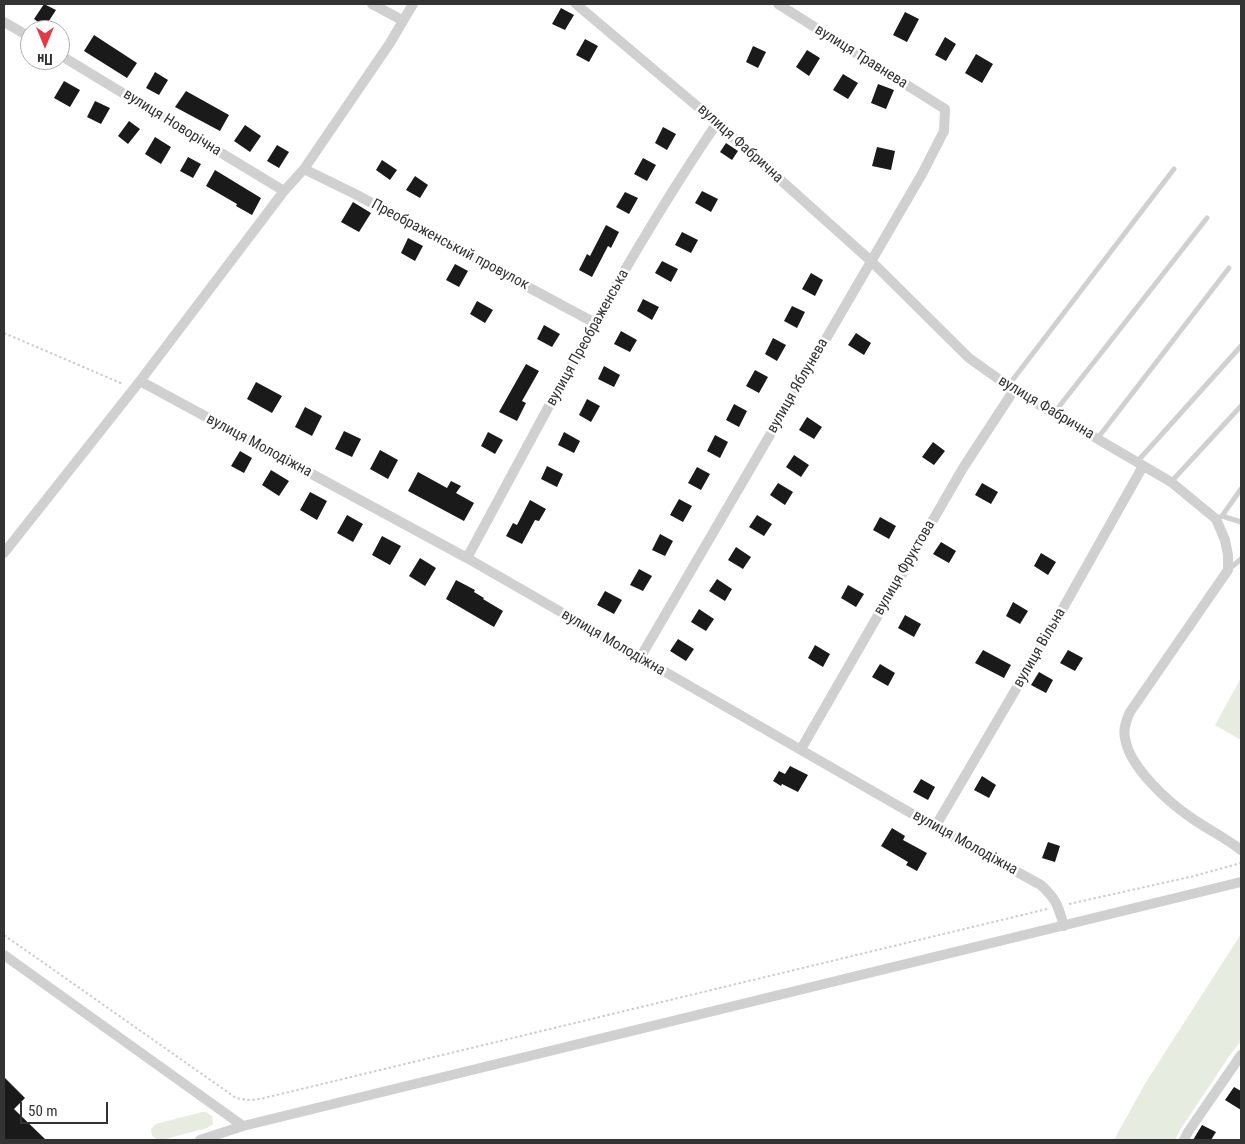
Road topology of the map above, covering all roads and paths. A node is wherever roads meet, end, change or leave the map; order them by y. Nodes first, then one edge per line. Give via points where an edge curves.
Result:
1 (372, 4) edge
2 (413, 4) edge
3 (576, 4) edge
4 (778, 4) edge
5 (402, 20) junction
6 (4, 22) edge
7 (20, 31) edge
8 (70, 61) edge
9 (945, 109) joint
10 (717, 123) junction
11 (304, 169) junction
12 (1174, 169) dead end
13 (284, 191) junction
14 (1206, 218) dead end
15 (871, 261) junction
16 (1229, 268) dead end
17 (595, 323) junction
18 (4, 333) edge
19 (1241, 346) edge
20 (137, 385) junction
21 (1011, 388) junction
22 (1241, 406) edge
23 (1054, 413) junction
24 (1097, 439) junction
25 (1139, 465) junction
26 (1171, 482) junction
27 (1241, 489) edge
28 (1219, 518) junction
29 (1241, 522) edge
30 (4, 553) edge
31 (467, 558) junction
32 (1241, 559) edge
33 (1228, 570) junction
34 (640, 658) junction
35 (800, 749) junction
36 (936, 828) junction
37 (1241, 850) edge
38 (1241, 863) edge
39 (1241, 882) edge
40 (1058, 906) junction
41 (1064, 926) junction
42 (4, 935) edge
43 (4, 955) edge
44 (1241, 1056) edge
45 (243, 1126) junction
46 (200, 1140) edge
47 (1184, 1140) edge

1 - 5 street
2 - 5 street
3 - 10 street, вулиця Фабрична
4 - 9 street, вулиця Травнева
5 - 11 street via 390,43
6 - 7 street
8 - 13 street, вулиця Новорічна
9 - 15 street, вулиця Яблунева via 944,132
10 - 15 street, вулиця Фабрична
10 - 17 street, вулиця Преображенська via 680,178
11 - 13 street
11 - 17 street, Преображенський провулок
12 - 21 lane
13 - 20 street
14 - 23 lane
15 - 21 street, вулиця Фабрична via 969,358
15 - 34 street, вулиця Яблунева
16 - 24 lane
17 - 31 street, вулиця Преображенська
18 - 20 path
19 - 25 lane
20 - 30 street
20 - 31 street, вулиця Молодіжна
21 - 23 street, вулиця Фабрична
21 - 35 street, вулиця Фруктова
22 - 26 lane
23 - 24 street, вулиця Фабрична
24 - 25 street, вулиця Фабрична
25 - 26 street, вулиця Фабрична
25 - 36 street, вулиця Вільна via 1053,626
26 - 28 street, вулиця Фабрична
27 - 28 lane
28 - 29 lane
28 - 33 street, вулиця Фабрична
31 - 34 street, вулиця Молодіжна
32 - 33 lane
33 - 37 street via 1130,712 1124,738 1133,760 1163,795 1191,818
34 - 35 street, вулиця Молодіжна
35 - 36 street, вулиця Молодіжна
36 - 40 street, вулиця Молодіжна via 1041,885 1054,897
38 - 40 path
39 - 41 street
40 - 41 street, вулиця Молодіжна
40 - 42 path via 248,1100 236,1098
41 - 45 street
43 - 45 street
44 - 47 street
45 - 46 street

